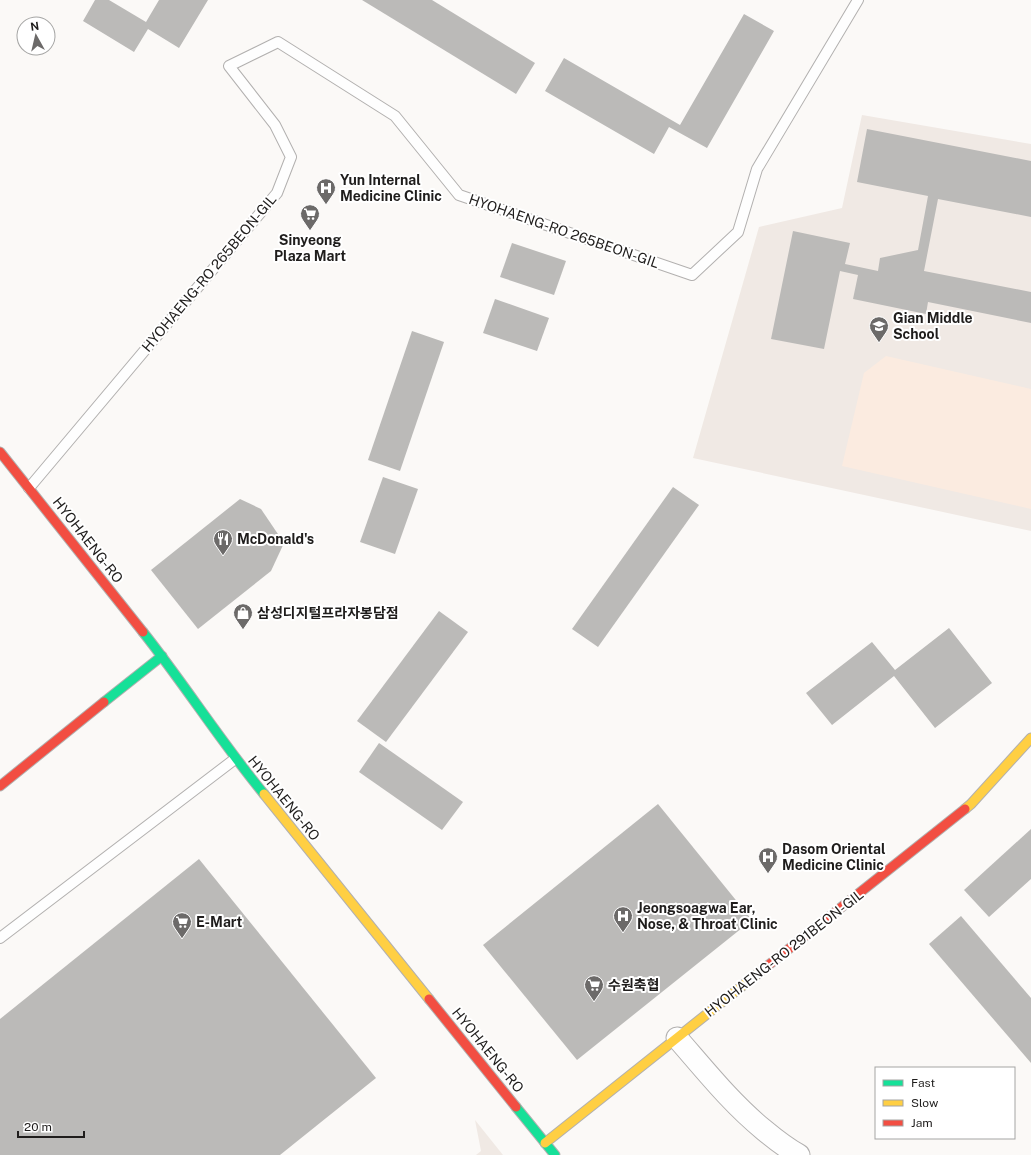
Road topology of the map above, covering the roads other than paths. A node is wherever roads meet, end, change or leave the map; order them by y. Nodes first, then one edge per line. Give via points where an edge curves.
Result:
1 (858, 0) edge
2 (0, 452) edge
3 (29, 488) junction
4 (162, 656) junction
5 (1031, 738) edge
6 (235, 759) junction
7 (0, 786) edge
8 (0, 938) edge
9 (677, 1038) junction
10 (545, 1143) junction
11 (555, 1155) edge
12 (800, 1155) edge

1 - 3 lane, HYOHAENG-RO 265BEON-GIL via 756,169 738,232 692,275 459,195 395,116 278,42 229,66 275,125 291,157 277,193
2 - 3 main road, HYOHAENG-RO
3 - 4 main road, HYOHAENG-RO
4 - 6 main road, HYOHAENG-RO
4 - 7 main road
5 - 9 main road, HYOHAENG-RO 291BEON-GIL via 971,804
6 - 8 lane
6 - 10 main road, HYOHAENG-RO
9 - 10 main road, HYOHAENG-RO 291BEON-GIL
9 - 12 street via 748,1117 786,1148
10 - 11 main road, HYOHAENG-RO

